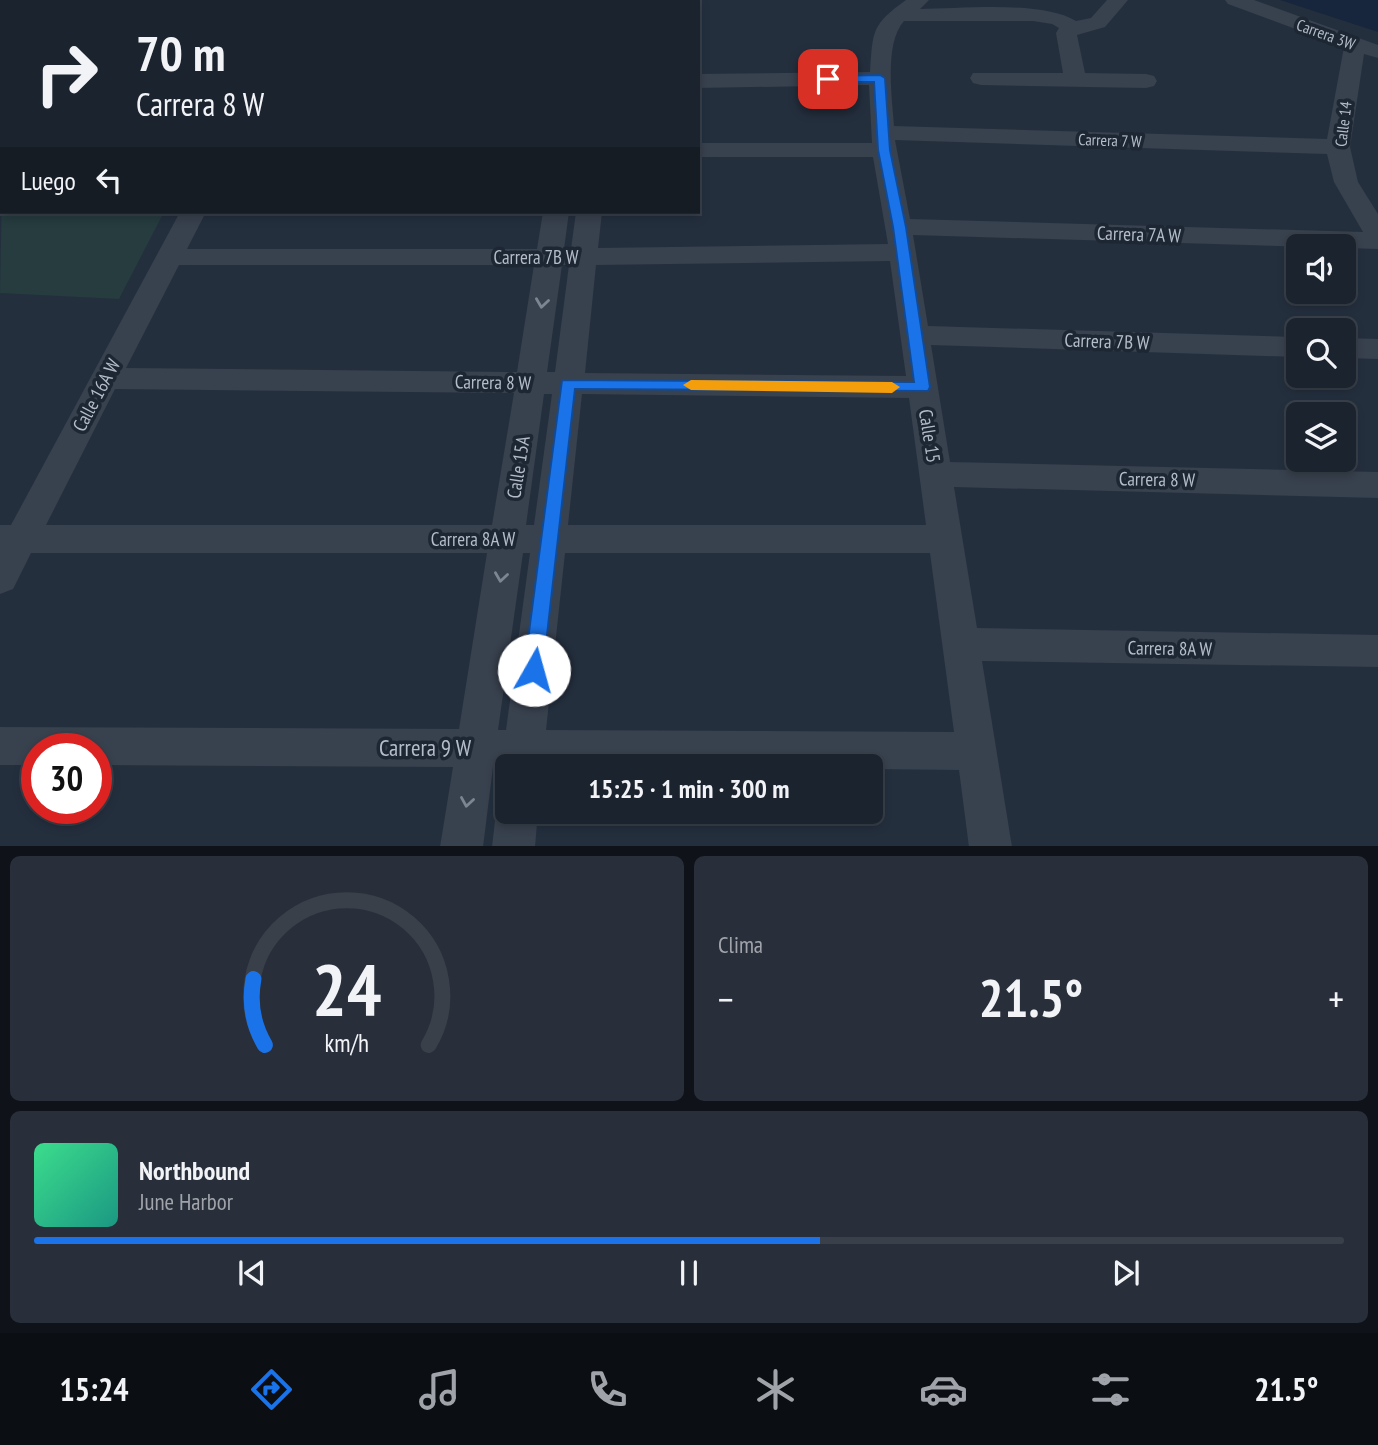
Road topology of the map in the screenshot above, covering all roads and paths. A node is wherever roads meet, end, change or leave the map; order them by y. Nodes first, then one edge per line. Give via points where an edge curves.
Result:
1 (1118, 0) edge
2 (1234, 0) edge
3 (908, 7) edge
4 (1073, 28) junction
5 (1355, 45) junction
6 (1378, 52) edge
7 (880, 78) junction
8 (981, 78) dead end
9 (1075, 79) junction
10 (700, 81) edge
11 (1146, 81) dead end
12 (883, 141) junction
13 (1338, 147) junction
14 (700, 150) edge
15 (192, 214) edge
16 (556, 214) edge
17 (589, 214) edge
18 (1378, 235) edge
19 (901, 239) junction
20 (1378, 242) edge
21 (169, 257) junction
22 (549, 257) junction
23 (583, 257) junction
24 (915, 335) junction
25 (1286, 347) edge
26 (1356, 348) edge
27 (1378, 349) edge
28 (105, 379) junction
29 (530, 382) junction
30 (568, 384) junction
31 (923, 387) junction
32 (936, 474) junction
33 (1378, 485) edge
34 (10, 539) edge
35 (507, 539) junction
36 (550, 539) junction
37 (945, 539) junction
38 (0, 579) edge
39 (961, 645) junction
40 (1378, 651) edge
41 (0, 746) edge
42 (475, 748) junction
43 (977, 751) junction
44 (507, 754) edge
45 (523, 754) edge
46 (750, 754) edge
47 (516, 824) edge
48 (461, 846) edge
49 (513, 846) edge
50 (991, 846) edge

1 - 4 street via 1098,23
2 - 5 street, Carrera 3W
3 - 4 street via 1033,15 1058,19
3 - 7 street, Calle 15 via 884,30
4 - 9 street via 1065,36
5 - 6 street, Carrera 3W
5 - 13 street, Calle 14
7 - 10 street
7 - 12 street, Calle 15
8 - 9 street
9 - 11 street
12 - 13 street, Carrera 7 W
12 - 14 street
12 - 19 street, Calle 15
13 - 18 street, Calle 14 via 1346,182
15 - 21 street, Calle 16A W
16 - 22 street, Calle 15A
17 - 23 street, Calle 15A
19 - 20 street, Carrera 7A W
19 - 23 street, Carrera 7B W
19 - 24 street, Calle 15
21 - 22 street, Carrera 7B W
21 - 28 street, Calle 16A W
22 - 23 street, Carrera 7B W
22 -> 29 street, Calle 15A
23 - 30 street, Calle 15A
24 - 25 street, Carrera 7B W
24 - 31 street, Calle 15
26 - 27 street
28 - 29 street, Carrera 8 W
28 - 34 street, Calle 16A W
29 - 30 street, Carrera 8 W
29 - 35 street, Calle 15A
30 - 31 street, Carrera 8 W
30 - 36 street, Calle 15A
31 - 32 street, Calle 15
32 - 33 street, Carrera 8 W
32 - 37 street, Calle 15
34 - 35 street, Carrera 8A W
34 - 38 street, Calle 16A W
35 - 36 street, Carrera 8A W
35 -> 42 street, Calle 15A
36 - 37 street, Carrera 8A W
36 - 45 street, Calle 15A
37 - 39 street, Calle 15
39 - 40 street, Carrera 8A W
39 - 43 street, Calle 15
41 - 42 street, Carrera 9 W
42 - 44 street, Carrera 9 W
42 -> 48 street, Calle 15A
43 - 46 street, Carrera 9 W
43 - 50 street, Calle 15
47 - 49 street

